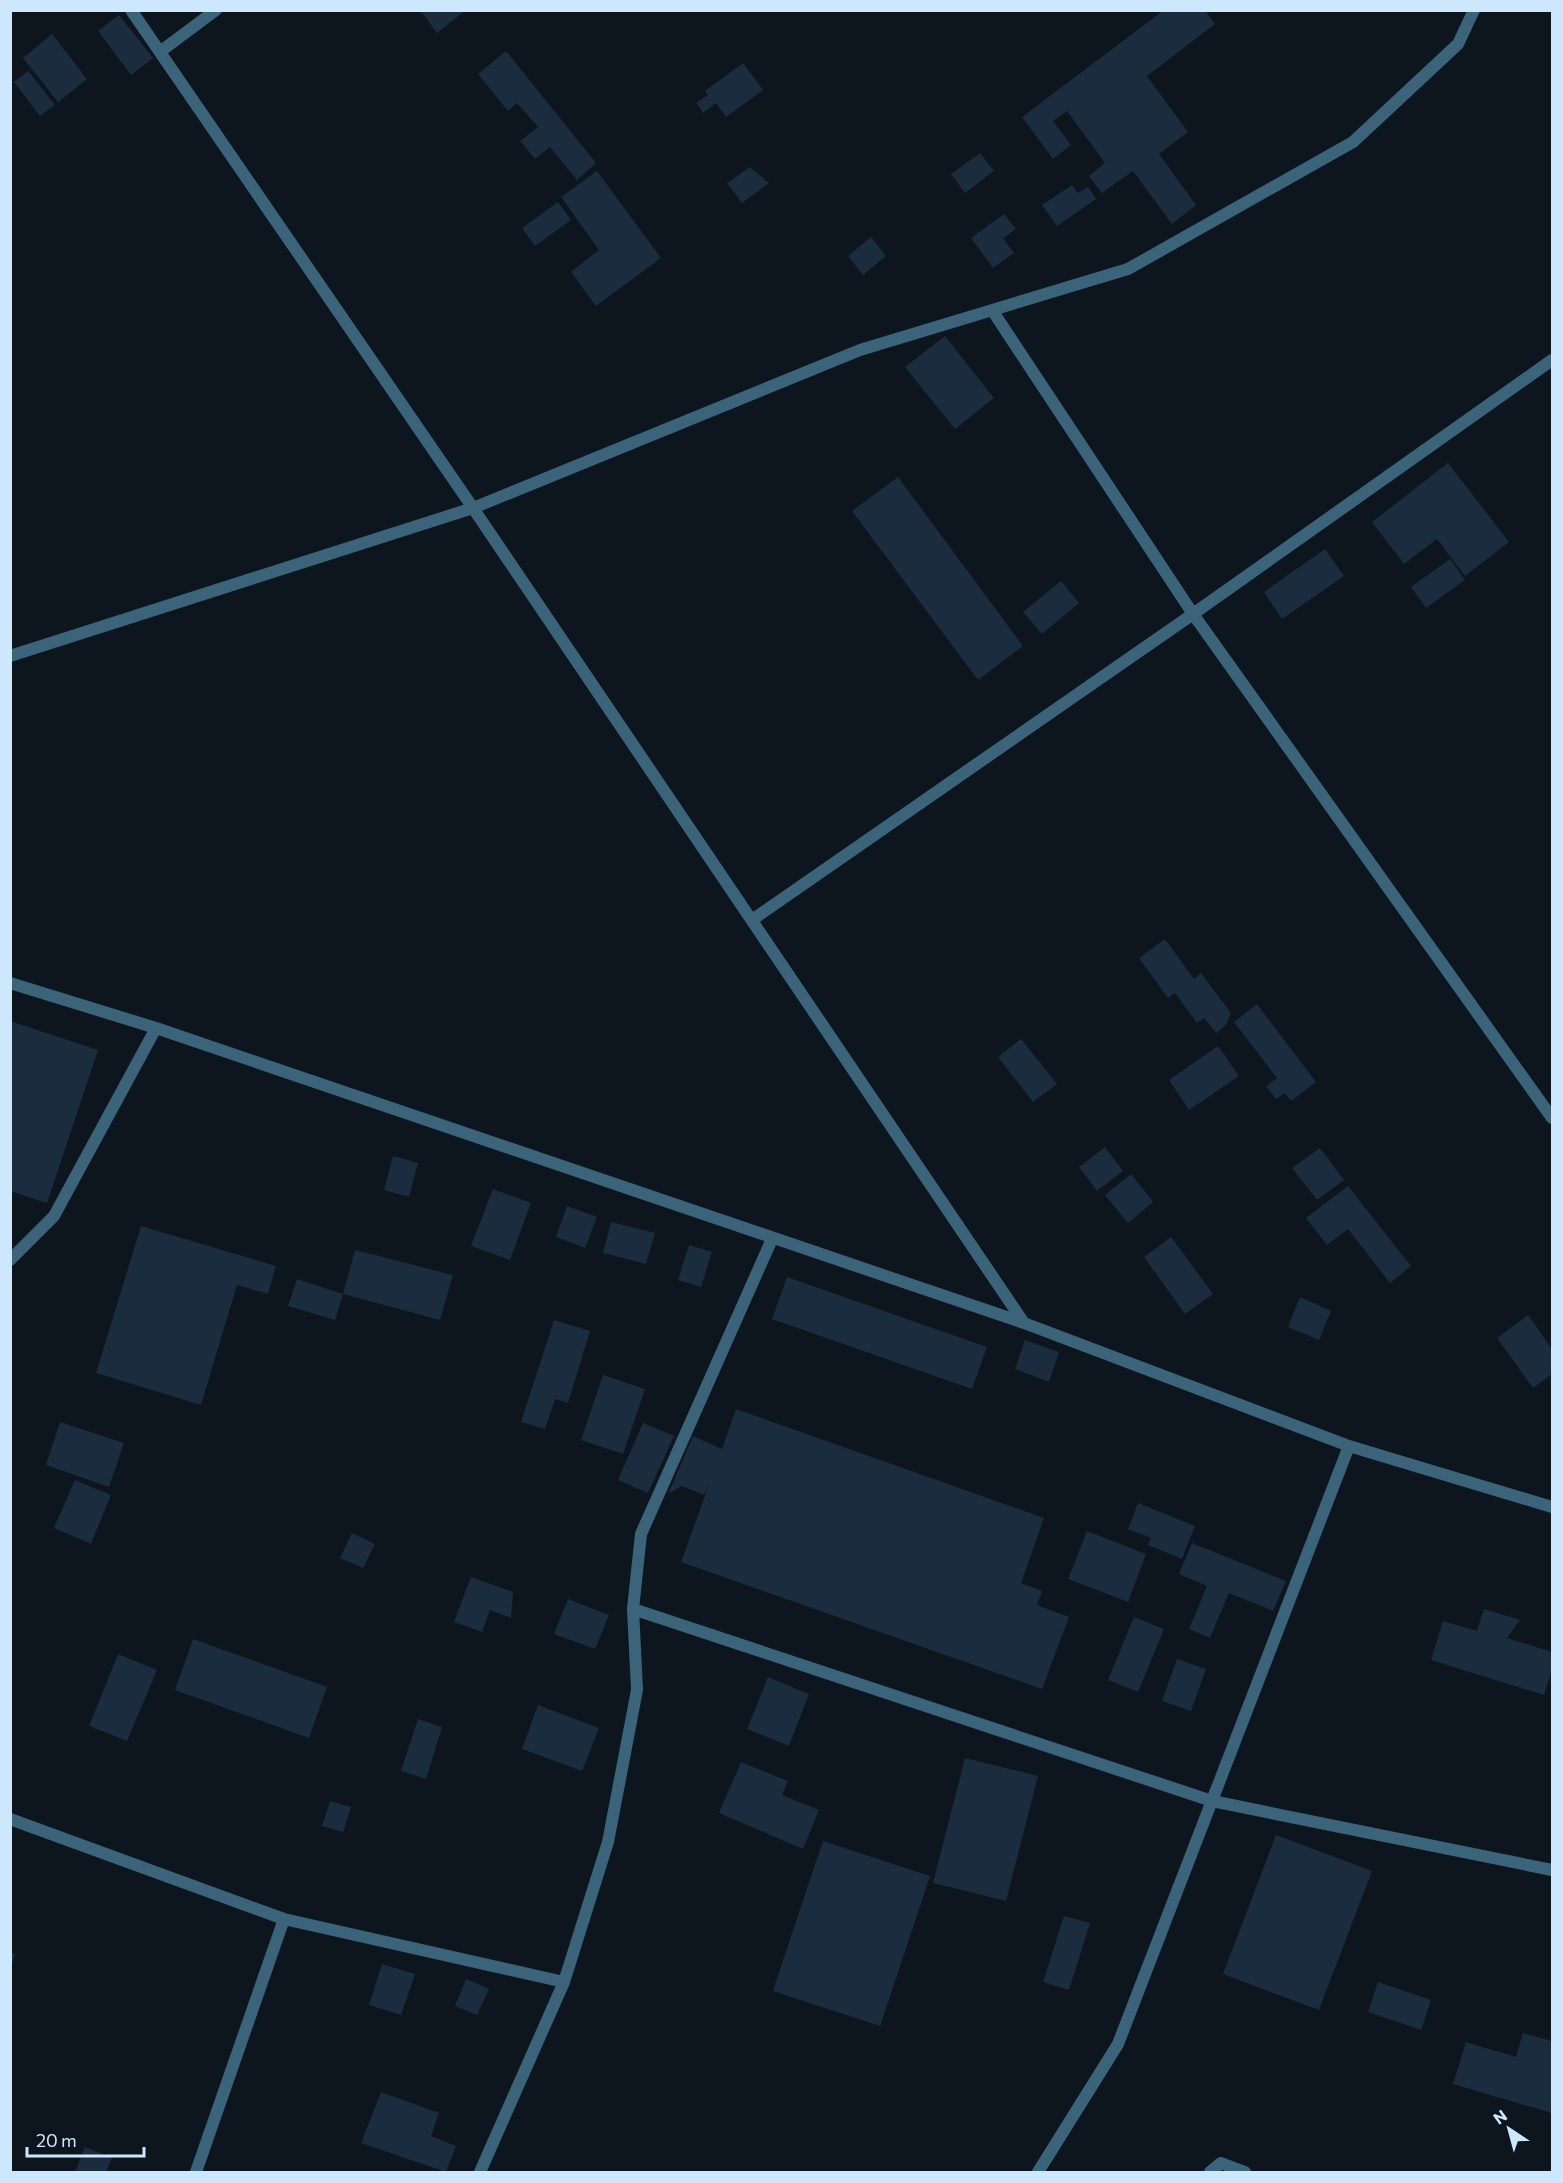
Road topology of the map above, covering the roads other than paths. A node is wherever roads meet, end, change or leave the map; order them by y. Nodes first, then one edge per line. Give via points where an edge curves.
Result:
1 (130, 10) edge
2 (216, 10) edge
3 (1474, 10) edge
4 (161, 51) junction
5 (992, 310) junction
6 (1552, 360) edge
7 (473, 508) junction
8 (1193, 614) junction
9 (10, 656) edge
10 (752, 920) junction
11 (10, 983) edge
12 (156, 1028) junction
13 (1552, 1118) edge
14 (772, 1239) junction
15 (10, 1260) edge
16 (1024, 1323) junction
17 (1349, 1446) junction
18 (1552, 1507) edge
19 (633, 1609) junction
20 (1212, 1801) junction
21 (10, 1819) edge
22 (1552, 1870) edge
23 (284, 1919) junction
24 (564, 1982) junction
25 (1219, 2168) edge
26 (196, 2172) edge
27 (480, 2172) edge
28 (1038, 2172) edge
29 (1210, 2172) edge
30 (1245, 2172) edge

1 - 4 street
2 - 4 street
3 - 5 street via 1458,44 1353,142 1128,269
4 - 7 street
5 - 7 street via 860,350
5 - 8 street
6 - 8 street
7 - 9 street
7 - 10 street
8 - 10 street
8 - 13 street
10 - 16 street
11 - 12 street
12 - 14 street
12 - 15 street via 54,1216
14 - 16 street
14 - 19 street via 641,1534
16 - 17 street
17 - 18 street
17 - 20 street
19 - 20 street
19 - 24 street via 638,1690 608,1842
20 - 22 street
20 - 28 street via 1118,2044
21 - 23 street
23 - 24 street
23 - 26 street
24 - 27 street
25 - 29 street
25 - 30 street

